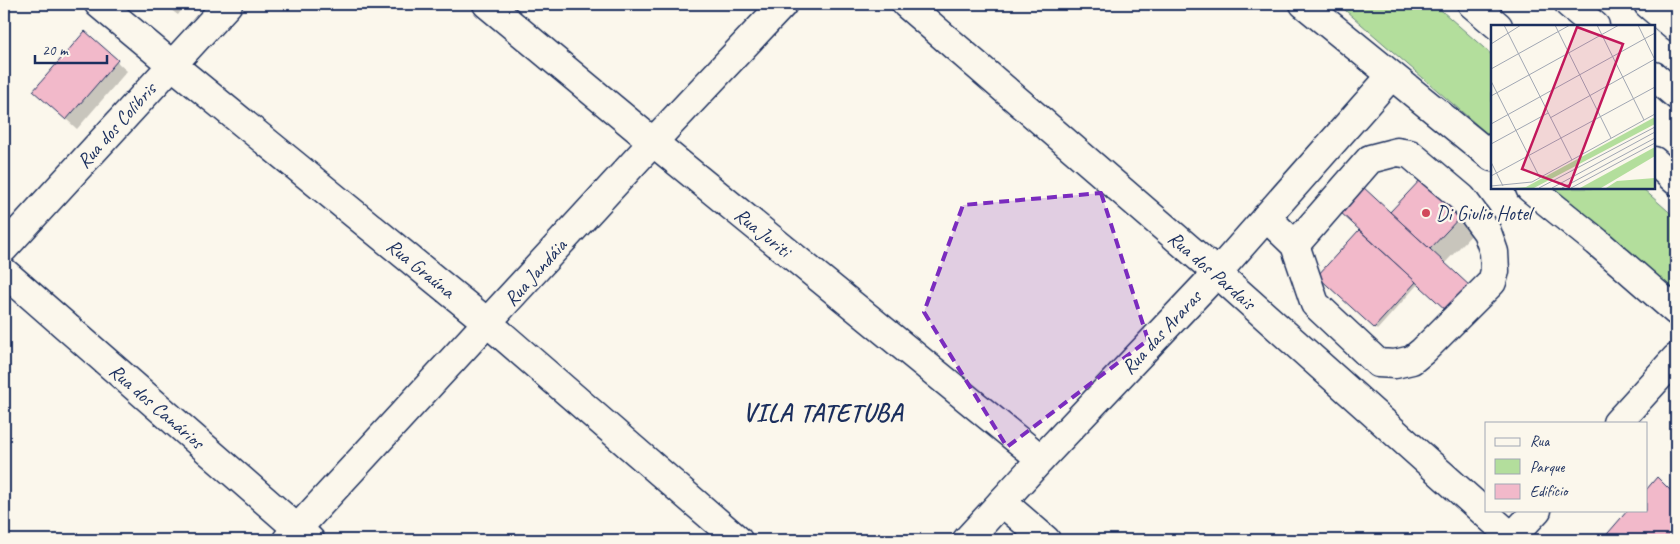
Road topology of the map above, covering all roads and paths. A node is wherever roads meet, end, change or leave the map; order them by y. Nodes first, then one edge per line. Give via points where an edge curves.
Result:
1 (99, 4) edge
2 (228, 4) edge
3 (487, 4) edge
4 (783, 4) edge
5 (906, 4) edge
6 (1304, 4) edge
7 (1472, 4) edge
8 (1569, 4) edge
9 (1648, 4) edge
10 (1497, 25) edge
11 (1594, 25) edge
12 (1676, 28) edge
13 (171, 64) junction
14 (1391, 76) junction
15 (1655, 77) edge
16 (1676, 95) edge
17 (653, 142) junction
18 (1491, 157) edge
19 (1655, 162) edge
20 (1676, 181) edge
21 (1531, 189) edge
22 (1266, 217) junction
23 (1296, 245) junction
24 (4, 248) edge
25 (4, 272) edge
26 (1217, 273) junction
27 (1676, 311) edge
28 (488, 323) junction
29 (1676, 358) edge
30 (1618, 422) edge
31 (1041, 459) junction
32 (1002, 502) junction
33 (1535, 512) edge
34 (298, 537) edge
35 (1512, 539) edge
36 (738, 540) edge
37 (967, 540) edge
38 (1046, 540) edge

1 - 13 main road, Rua Graúna
2 - 13 main road, Rua dos Colibris
3 - 17 main road, Rua Juriti
4 - 17 main road, Rua Jandáia
5 - 26 main road, Rua dos Pardais
6 - 14 main road
7 - 10 main road
8 - 11 main road
9 - 12 main road
13 - 24 main road, Rua dos Colibris
13 - 28 main road, Rua Graúna
14 - 18 main road
14 - 22 main road, Rua das Araras
15 - 16 main road
17 - 28 main road, Rua Jandáia
17 - 31 main road, Rua Juriti
19 - 20 main road
21 - 27 main road
22 - 23 main road
22 - 26 main road, Rua das Araras
23 - 23 main road via 1315,304 1378,363 1412,360 1492,282 1495,271 1488,232 1462,198 1410,154 1397,152 1370,159
25 - 34 main road, Rua dos Canários
26 - 31 main road, Rua das Araras
26 - 35 main road, Rua dos Pardais
28 - 34 main road, Rua Jandáia
28 - 36 main road, Rua Graúna
29 - 30 main road
31 - 32 main road, Rua das Araras
32 - 37 main road, Rua das Araras
32 - 38 main road
33 - 35 main road

